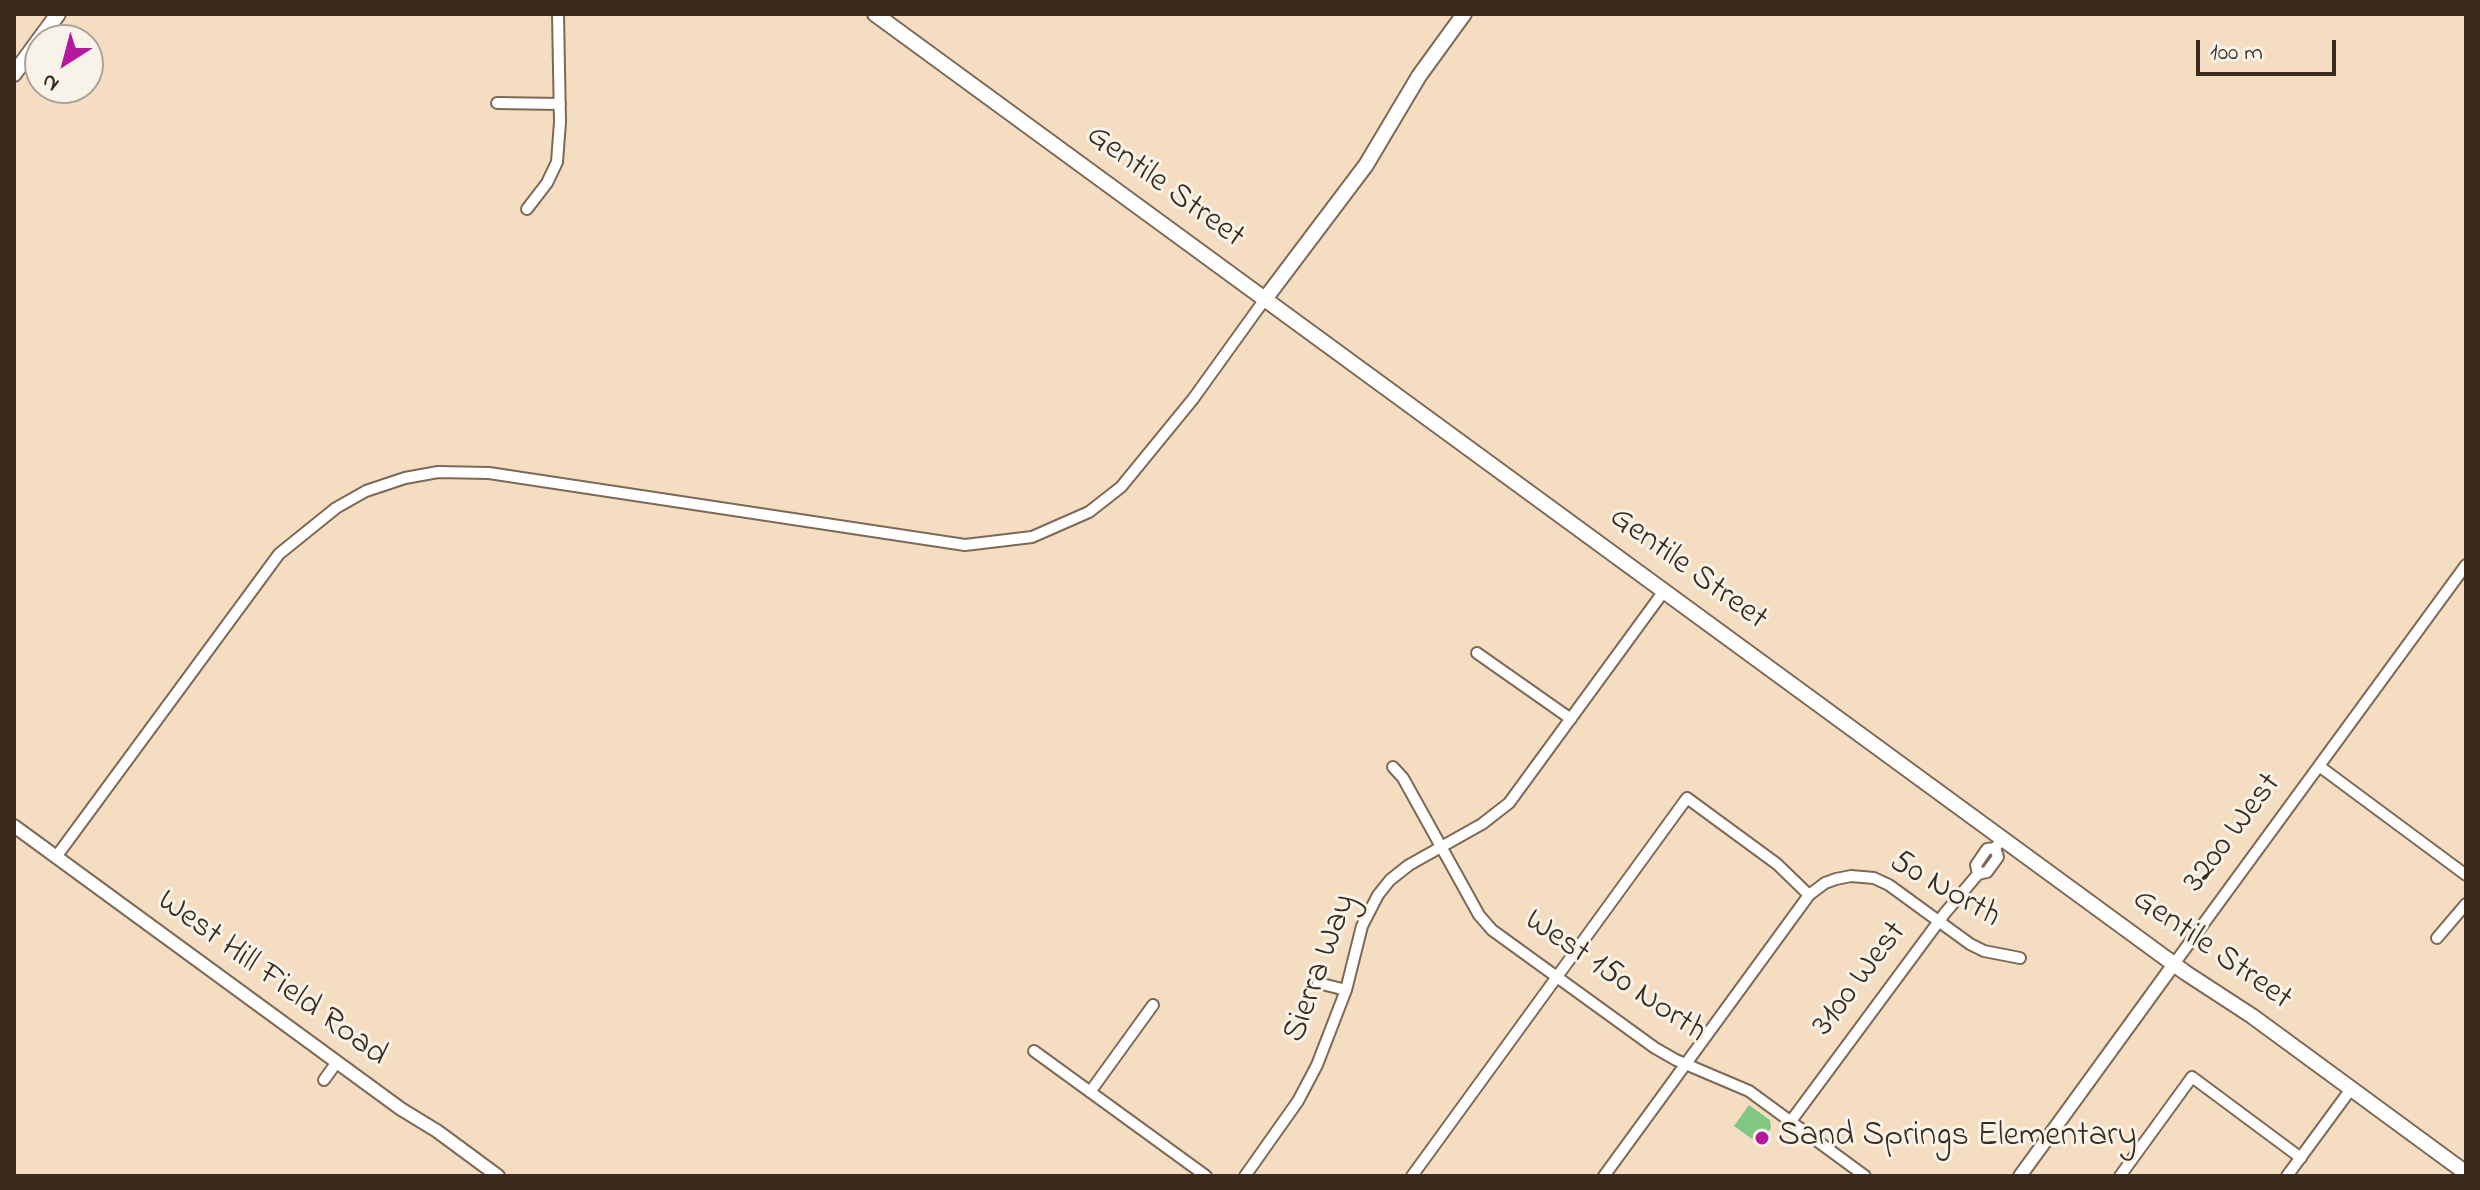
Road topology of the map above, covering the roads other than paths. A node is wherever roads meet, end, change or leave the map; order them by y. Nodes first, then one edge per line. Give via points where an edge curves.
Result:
1 (58, 14) edge
2 (558, 14) edge
3 (875, 14) edge
4 (1464, 14) edge
5 (14, 74) edge
6 (497, 103) dead end
7 (560, 104) junction
8 (527, 209) dead end
9 (1265, 299) junction
10 (2466, 565) edge
11 (1664, 591) junction
12 (1477, 653) dead end
13 (1571, 719) junction
14 (2319, 766) junction
15 (1393, 767) dead end
16 (14, 826) edge
17 (1999, 843) junction
18 (1442, 847) junction
19 (56, 857) junction
20 (2466, 875) edge
21 (1809, 895) junction
22 (2466, 904) edge
23 (1939, 921) junction
24 (2437, 938) dead end
25 (2020, 958) dead end
26 (2174, 964) junction
27 (1558, 977) junction
28 (1318, 983) dead end
29 (1346, 990) junction
30 (1153, 1005) dead end
31 (1034, 1051) dead end
32 (337, 1062) junction
33 (1687, 1064) junction
34 (324, 1080) dead end
35 (2351, 1089) junction
36 (1090, 1092) junction
37 (1791, 1121) junction
38 (2301, 1158) junction
39 (2466, 1173) edge
40 (498, 1176) edge
41 (1206, 1176) edge
42 (1245, 1176) edge
43 (1412, 1176) edge
44 (1604, 1176) edge
45 (1865, 1176) edge
46 (2020, 1176) edge
47 (2120, 1176) edge
48 (2287, 1176) edge

1 - 5 main road
2 - 7 street
3 - 9 main road, Gentile Street
4 - 9 main road via 1366,165
6 - 7 street
7 - 8 street via 557,162
9 - 11 main road, Gentile Street
9 - 19 street via 1121,487 1089,512 1032,537 965,545 489,473 438,472 366,491 279,554
10 - 14 street, 3200 West
11 - 13 street, Sierra Way
11 - 17 main road, Gentile Street
12 - 13 street
13 - 18 street, Sierra Way via 1509,803
14 - 20 street
14 - 26 street, 3200 West
15 - 18 street, West 150 North
16 - 19 street, West Hill Field Road
17 - 23 street, 3100 West via 1998,857 1987,872 1978,874
17 - 26 main road, Gentile Street
18 - 27 street, West 150 North via 1485,923
18 - 29 street, Sierra Way via 1409,865 1378,895 1362,926
19 - 32 street, West Hill Field Road
21 - 23 street, 50 North via 1836,879 1874,878
21 - 27 street via 1777,864 1687,798
21 - 33 street
22 - 24 street
23 - 25 street, 50 North via 1984,951
23 - 37 street, 3100 West
26 - 35 main road, Gentile Street
26 - 46 street, 3200 West
27 - 33 street, West 150 North via 1655,1048
27 - 43 street
28 - 29 street
29 - 42 street, Sierra Way via 1298,1101
30 - 36 street
31 - 36 street
32 - 34 street
32 - 40 street, West Hill Field Road
33 - 37 street, West 150 North via 1749,1091
33 - 44 street
35 - 38 street
35 - 39 main road, Gentile Street
36 - 41 street
37 - 45 street, West 150 North
38 - 47 street via 2192,1077
38 - 48 street

